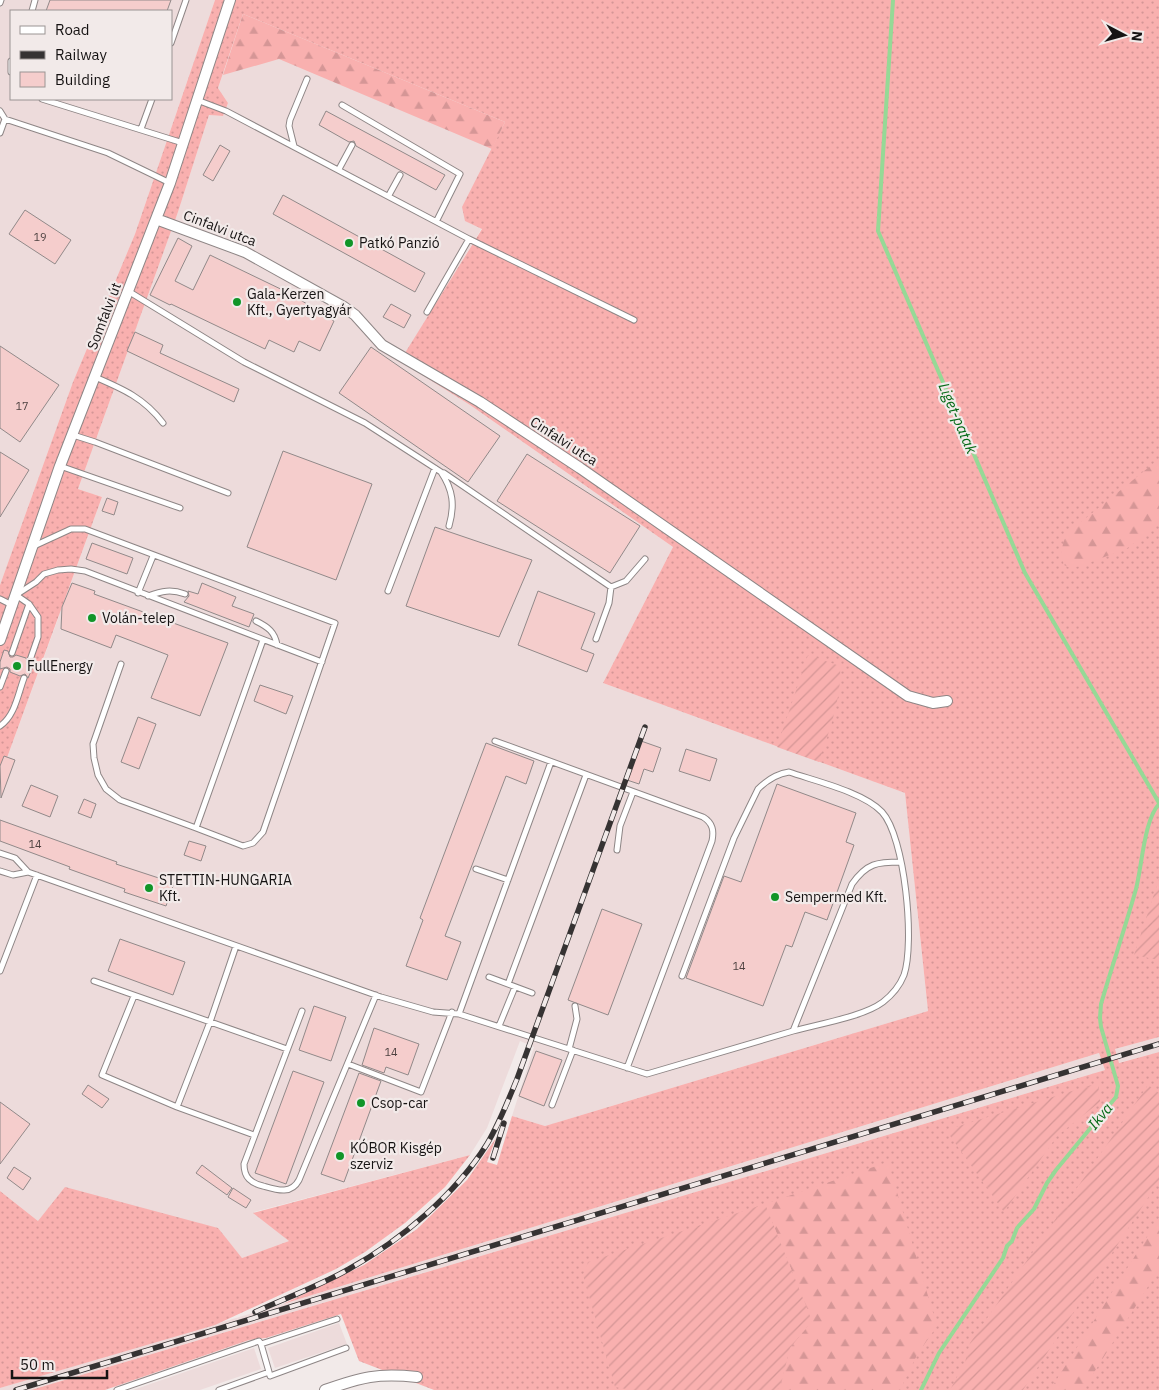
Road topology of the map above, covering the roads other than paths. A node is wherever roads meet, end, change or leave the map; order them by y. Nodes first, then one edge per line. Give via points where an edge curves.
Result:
1 (186, 0) edge
2 (230, 0) edge
3 (172, 40) edge
4 (307, 79) dead end
5 (45, 100) edge
6 (68, 100) edge
7 (152, 100) edge
8 (197, 100) junction
9 (342, 105) dead end
10 (65, 106) junction
11 (0, 111) edge
12 (5, 119) junction
13 (141, 129) junction
14 (0, 133) edge
15 (183, 143) junction
16 (352, 145) dead end
17 (294, 146) junction
18 (339, 169) junction
19 (400, 175) dead end
20 (170, 183) junction
21 (389, 195) junction
22 (156, 218) junction
23 (437, 220) junction
24 (470, 239) junction
25 (128, 291) junction
26 (427, 312) dead end
27 (634, 320) dead end
28 (95, 377) junction
29 (163, 422) dead end
30 (73, 435) junction
31 (60, 466) junction
32 (435, 468) junction
33 (441, 472) junction
34 (228, 493) dead end
35 (180, 508) dead end
36 (449, 526) dead end
37 (32, 547) junction
38 (153, 556) junction
39 (645, 559) dead end
40 (611, 587) junction
41 (388, 592) dead end
42 (138, 593) junction
43 (185, 594) dead end
44 (16, 595) junction
45 (148, 596) junction
46 (0, 599) edge
47 (30, 604) junction
48 (12, 606) junction
49 (256, 621) dead end
50 (596, 639) dead end
51 (0, 640) edge
52 (263, 640) junction
53 (277, 645) junction
54 (12, 653) dead end
55 (30, 660) dead end
56 (322, 662) junction
57 (121, 664) dead end
58 (6, 671) dead end
59 (24, 678) dead end
60 (0, 687) edge
61 (947, 702) dead end
62 (0, 726) edge
63 (495, 741) dead end
64 (551, 762) junction
65 (586, 775) junction
66 (633, 792) junction
67 (196, 828) junction
68 (617, 850) dead end
69 (0, 852) edge
70 (901, 862) junction
71 (476, 869) dead end
72 (0, 871) edge
73 (28, 872) junction
74 (37, 875) junction
75 (508, 880) junction
76 (236, 946) junction
77 (0, 971) edge
78 (682, 976) dead end
79 (489, 977) dead end
80 (94, 981) dead end
81 (508, 984) junction
82 (515, 987) junction
83 (532, 993) dead end
84 (134, 996) junction
85 (376, 996) junction
86 (575, 1006) dead end
87 (302, 1011) dead end
88 (452, 1012) junction
89 (459, 1014) junction
90 (210, 1022) junction
91 (499, 1026) junction
92 (793, 1031) junction
93 (287, 1049) junction
94 (571, 1049) junction
95 (348, 1064) junction
96 (627, 1068) junction
97 (552, 1105) dead end
98 (177, 1106) junction
99 (254, 1135) junction
100 (337, 1318) dead end
101 (261, 1344) junction
102 (346, 1348) dead end
103 (269, 1372) junction
104 (417, 1377) dead end
105 (117, 1390) edge
106 (219, 1390) edge
107 (326, 1390) edge

1 - 3 lane
2 - 8 street, Somfalvi út
4 - 17 lane via 290,120
5 - 10 lane
6 - 10 lane
7 - 13 lane
8 - 15 street, Somfalvi út
8 - 17 lane via 226,110
9 - 23 lane via 460,174
10 - 13 lane
11 - 12 lane
12 - 14 lane
12 - 20 lane via 108,153
13 - 15 lane
15 - 20 street, Somfalvi út
16 - 18 lane
17 - 18 lane
18 - 21 lane
19 - 21 lane
20 - 22 street, Somfalvi út
21 - 23 lane
22 - 25 street, Somfalvi út
22 - 61 street, Cinfalvi utca via 245,252 344,307 382,345 480,402 580,468 908,696 933,703
23 - 24 lane
24 - 26 lane
24 - 27 lane
25 - 28 street, Somfalvi út
25 - 32 lane via 244,362 365,423
28 - 29 lane via 142,400
28 - 30 street, Somfalvi út
30 - 31 street, Somfalvi út
30 - 34 lane
31 - 35 lane
31 - 37 street, Somfalvi út
32 - 33 lane
32 - 41 lane
33 - 36 lane via 452,492 453,514
33 - 40 lane
37 - 38 lane via 71,529 85,530
37 - 44 street, Somfalvi út
38 - 42 lane
38 - 56 lane via 335,623
39 - 40 lane via 626,581
40 - 50 lane via 609,603
42 - 44 lane via 85,571 71,569 44,574
42 - 45 lane
43 - 45 lane via 170,590
44 - 47 lane
44 - 48 street, Somfalvi út
45 - 52 lane
46 - 48 lane
47 - 54 lane
47 - 55 lane via 38,617 38,637
48 - 51 street, Somfalvi út
49 - 53 lane via 270,629
52 - 53 lane
52 - 67 lane
53 - 56 lane
56 - 67 lane via 263,832 253,843 243,846
57 - 67 lane via 93,744 98,775 106,789 120,800
58 - 60 lane
59 - 62 lane via 13,711
63 - 64 lane
64 - 65 lane
64 - 75 lane
65 - 66 lane
65 - 81 lane
66 - 68 lane via 620,826
66 - 96 lane via 703,817 711,825 713,834
69 - 73 lane via 15,858
70 - 78 lane via 890,824 869,802 789,772 780,773 758,789 734,838
70 - 92 lane via 881,862 865,868 852,884
70 - 92 lane via 908,926 906,964 900,984 889,997 869,1010
71 - 75 lane
72 - 73 lane via 13,875
73 - 74 lane
74 - 76 lane
74 - 77 lane
75 - 89 lane
76 - 85 lane
76 - 90 lane
79 - 81 lane
80 - 84 lane
81 - 82 lane
82 - 83 lane
82 - 91 lane
84 - 90 lane
84 - 98 lane via 102,1075
85 - 88 lane via 433,1012
85 - 95 lane
86 - 94 lane via 577,1019
87 - 93 lane
88 - 89 lane
88 - 95 lane via 421,1092
89 - 91 lane
90 - 93 lane
90 - 98 lane
91 - 94 lane
92 - 96 lane via 654,1073
93 - 99 lane
94 - 96 lane
94 - 97 lane
95 - 99 lane via 296,1185 288,1190 276,1190 246,1176 244,1164
98 - 99 lane
100 - 101 lane
101 - 103 lane
101 - 105 lane via 259,1341
102 - 103 lane via 270,1376
103 - 106 lane
104 - 107 street via 377,1375

